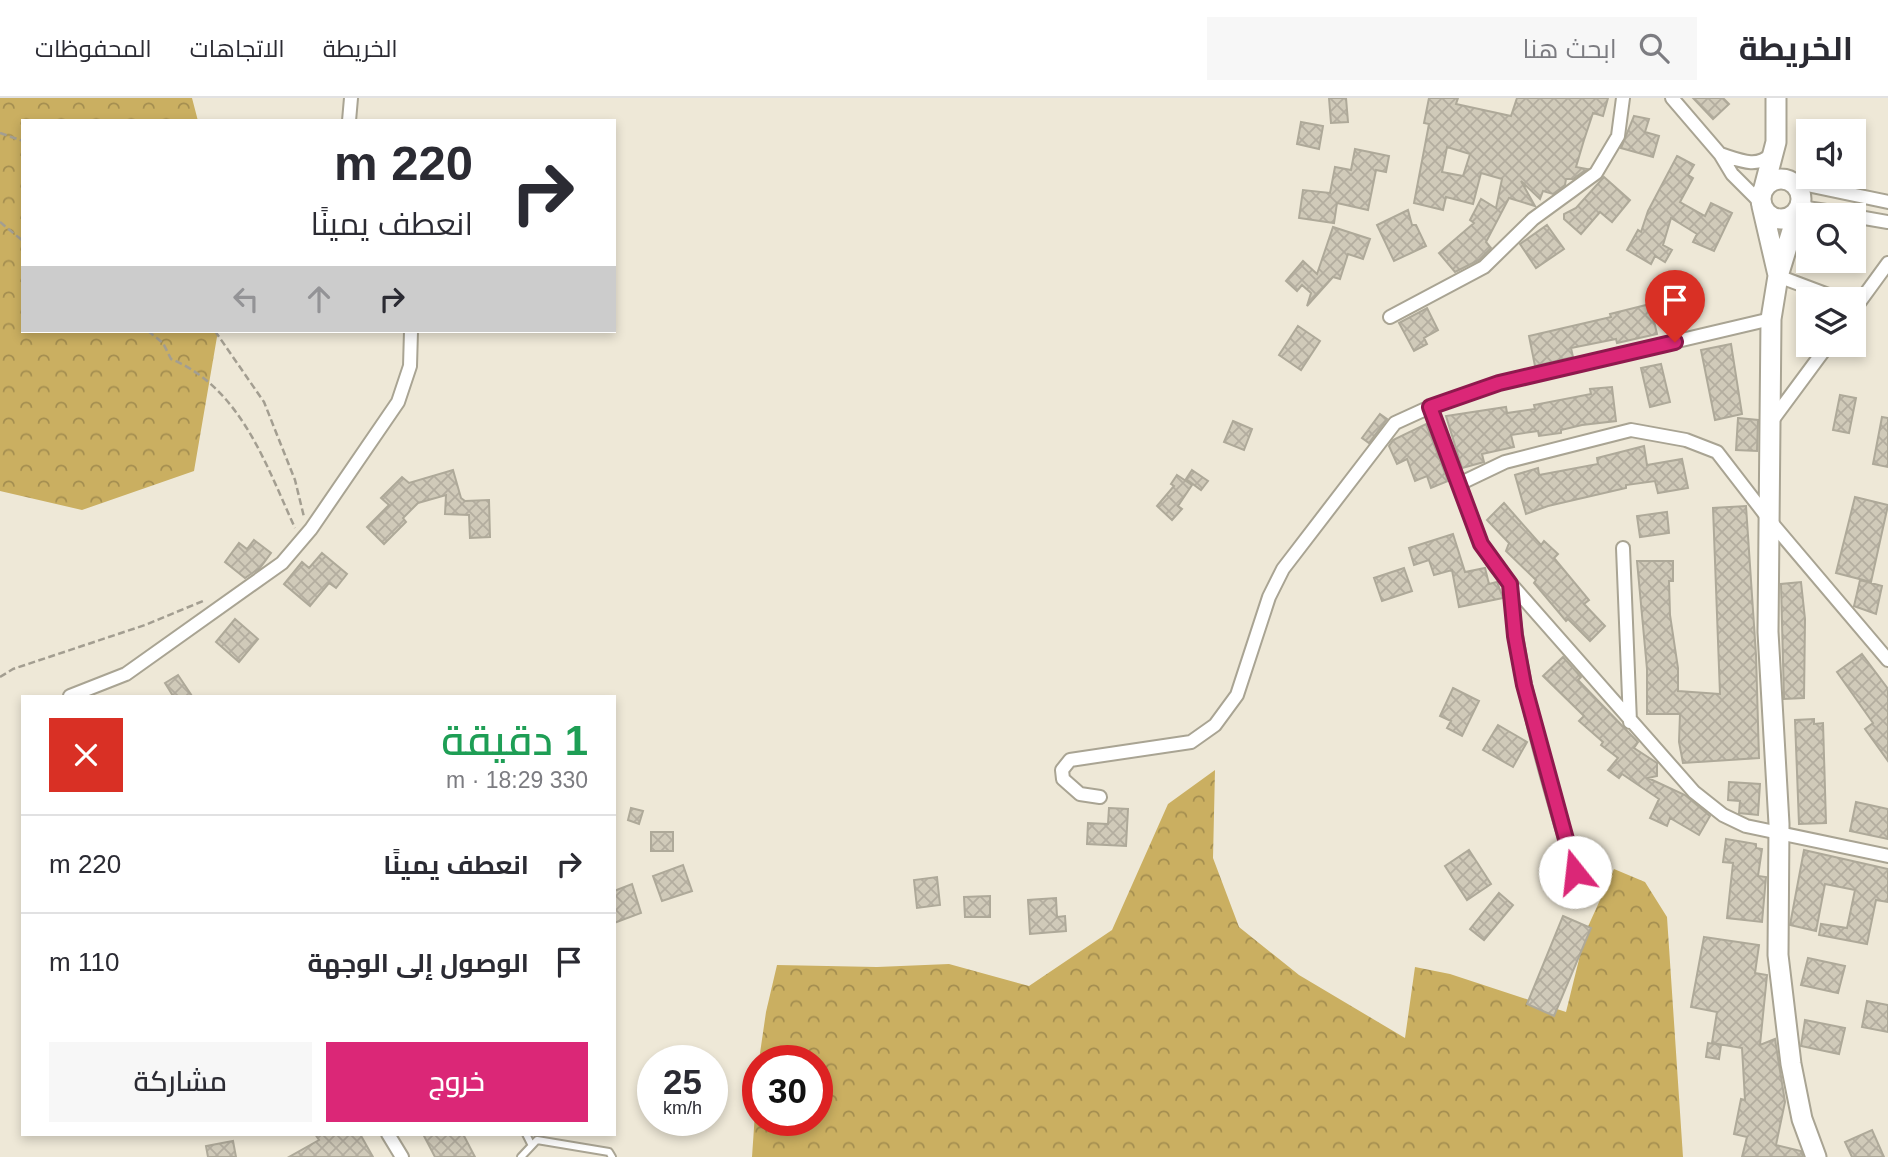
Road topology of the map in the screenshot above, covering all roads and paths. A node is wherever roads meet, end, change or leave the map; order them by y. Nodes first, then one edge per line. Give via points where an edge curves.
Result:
1 (351, 98) edge
2 (1623, 98) edge
3 (1672, 98) edge
4 (1776, 98) edge
5 (349, 119) edge
6 (0, 133) edge
7 (21, 140) edge
8 (1774, 148) junction
9 (1720, 154) junction
10 (1800, 198) junction
11 (1762, 199) junction
12 (1888, 202) edge
13 (1804, 203) edge
14 (1866, 218) edge
15 (0, 222) edge
16 (1888, 222) edge
17 (21, 239) edge
18 (1888, 264) edge
19 (1778, 275) junction
20 (1808, 287) edge
21 (1866, 292) edge
22 (1390, 317) dead end
23 (1771, 319) junction
24 (150, 333) edge
25 (216, 333) edge
26 (411, 333) edge
27 (1819, 357) edge
28 (1430, 407) junction
29 (1771, 422) junction
30 (1459, 484) junction
31 (1771, 522) junction
32 (312, 529) junction
33 (301, 541) junction
34 (1623, 548) dead end
35 (1510, 584) junction
36 (232, 600) junction
37 (1888, 660) edge
38 (0, 677) edge
39 (73, 695) edge
40 (1630, 722) junction
41 (1100, 797) dead end
42 (1778, 834) junction
43 (1888, 856) edge
44 (1580, 888) dead end
45 (389, 1136) edge
46 (527, 1136) edge
47 (531, 1144) junction
48 (402, 1157) edge
49 (521, 1157) edge
50 (612, 1157) edge
51 (1816, 1157) edge

1 - 5 street
2 - 22 street via 1618,136 1596,173 1533,219 1484,267
3 - 9 street
4 - 8 main road
6 - 7 path
8 - 9 street via 1764,162
8 - 10 main road
8 - 11 main road
9 - 11 street via 1732,174
10 - 11 main road via 1782,179 1771,182
10 - 11 main road via 1783,219 1768,215
10 - 12 street via 1807,185
10 - 13 street
10 - 19 main road
11 - 19 main road
14 - 16 street
15 - 17 path
18 - 21 street
19 - 20 street
19 - 23 main road
23 - 28 street via 1499,383
23 - 29 main road
24 - 33 path via 163,343 171,359 191,367 219,389 276,481
25 - 32 path via 264,402 295,480 303,516
26 - 32 street via 410,366 398,402
27 - 29 street
28 - 30 street
28 - 41 street via 1395,423 1283,569 1264,609 1237,695 1215,725 1191,742 1070,760 1062,770 1063,779 1080,794
29 - 31 main road
30 - 31 street via 1505,462 1631,430 1686,440 1717,452
30 - 35 street via 1481,544
31 - 37 street
31 - 42 main road via 1768,632
32 - 33 street
33 - 36 street via 282,563
34 - 40 street
35 - 40 street
35 - 44 street via 1524,685
36 - 38 path via 210,599
36 - 39 street via 126,674
40 - 42 street via 1694,792 1723,815
42 - 43 street
42 - 51 main road via 1777,955 1791,1064 1802,1119
45 - 48 street
46 - 47 lane
47 - 49 lane
47 - 50 lane via 537,1140 610,1152

